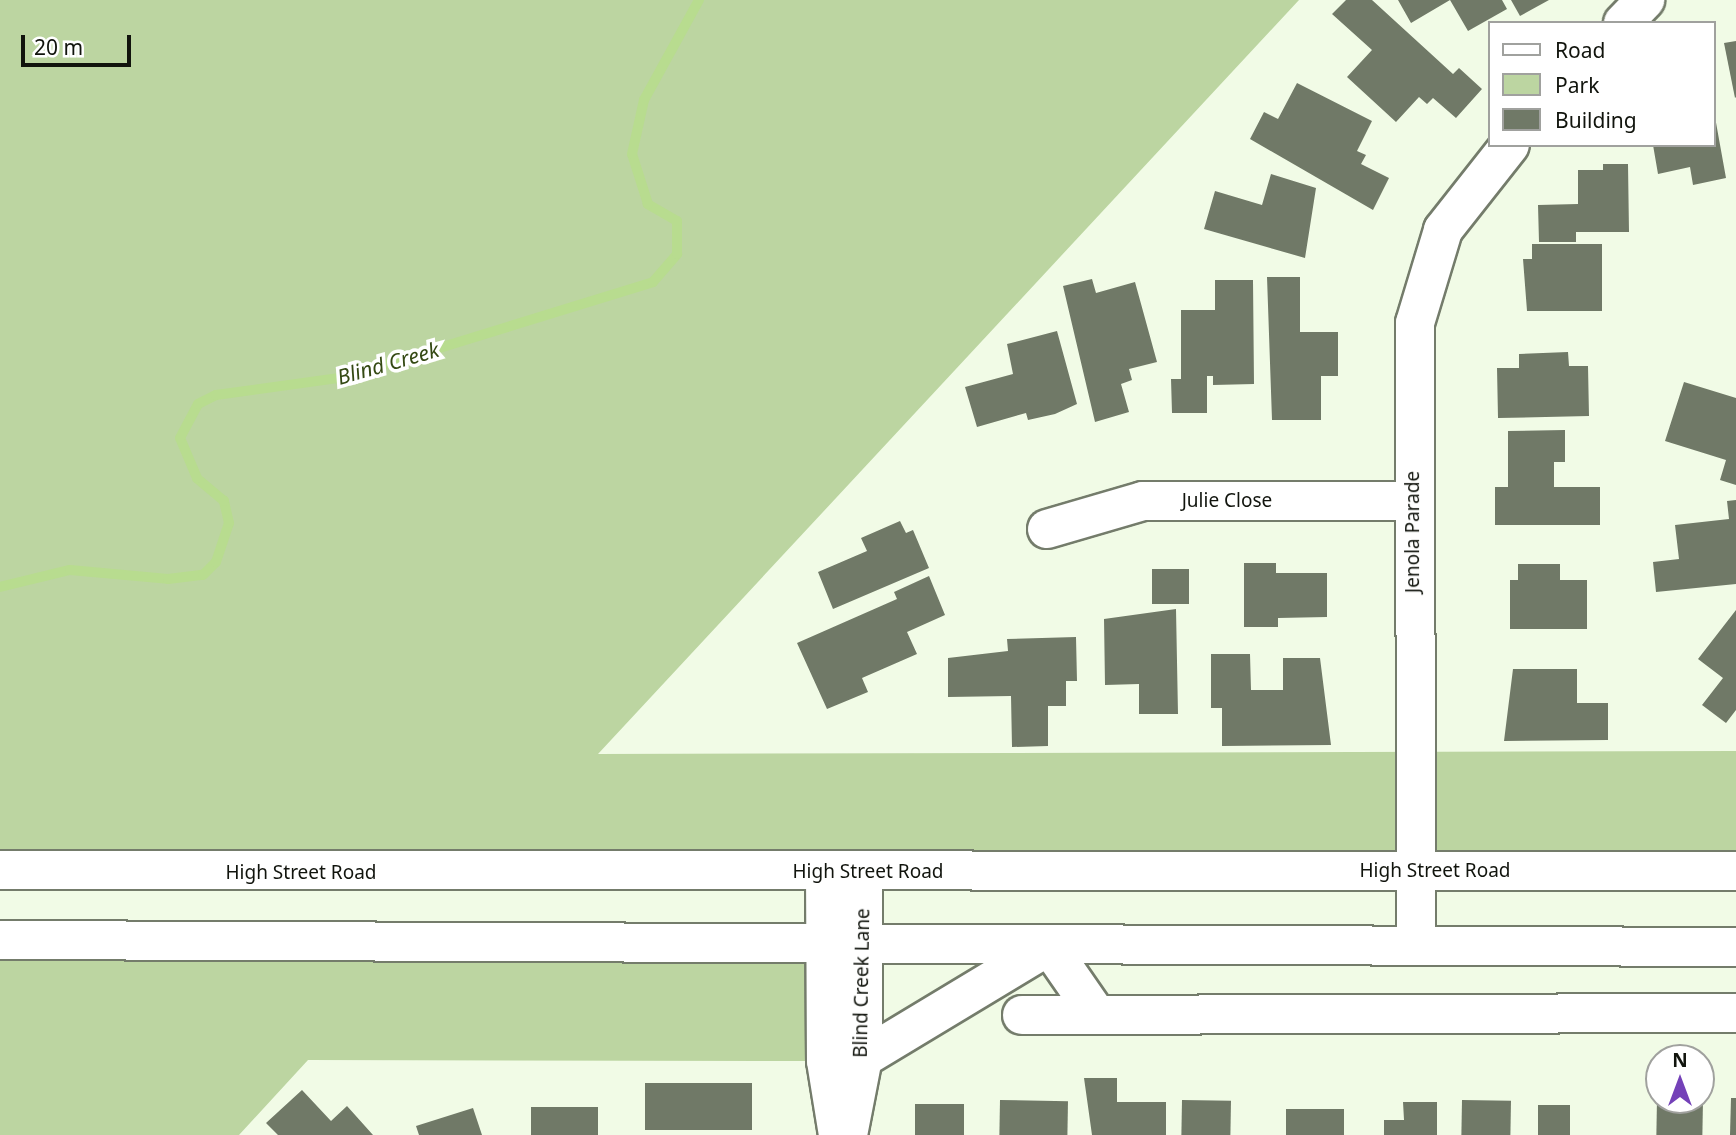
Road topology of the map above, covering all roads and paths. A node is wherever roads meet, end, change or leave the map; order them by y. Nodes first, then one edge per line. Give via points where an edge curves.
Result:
1 (1645, 0) edge
2 (1625, 21) edge
3 (1508, 147) edge
4 (1413, 501) junction
5 (1046, 529) dead end
6 (0, 870) edge
7 (1416, 871) junction
8 (825, 872) junction
9 (863, 872) junction
10 (1736, 872) edge
11 (0, 940) edge
12 (825, 946) junction
13 (864, 946) junction
14 (1049, 946) junction
15 (1416, 946) junction
16 (1736, 947) edge
17 (1736, 1013) edge
18 (1022, 1014) dead end
19 (1096, 1014) junction
20 (863, 1058) junction
21 (838, 1135) edge
22 (848, 1135) edge

1 - 2 main road
3 - 4 main road, Jenola Parade via 1459,205 1424,276 1415,323
4 - 5 main road, Julie Close via 1143,501
4 - 7 main road, Jenola Parade
6 - 8 main road, High Street Road
7 - 9 main road, High Street Road
7 - 10 main road, High Street Road
7 - 15 main road, Jenola Parade
8 - 9 main road, High Street Road
8 - 12 main road, Blind Creek Lane
9 - 13 main road, Blind Creek Lane
11 - 12 main road
12 - 13 main road
12 - 21 main road, Blind Creek Lane via 826,1061
13 - 14 main road
13 - 20 main road, Blind Creek Lane
14 - 15 main road
14 - 19 main road
14 - 20 main road
15 - 16 main road
17 - 19 main road
18 - 19 main road
20 - 22 main road, Blind Creek Lane

